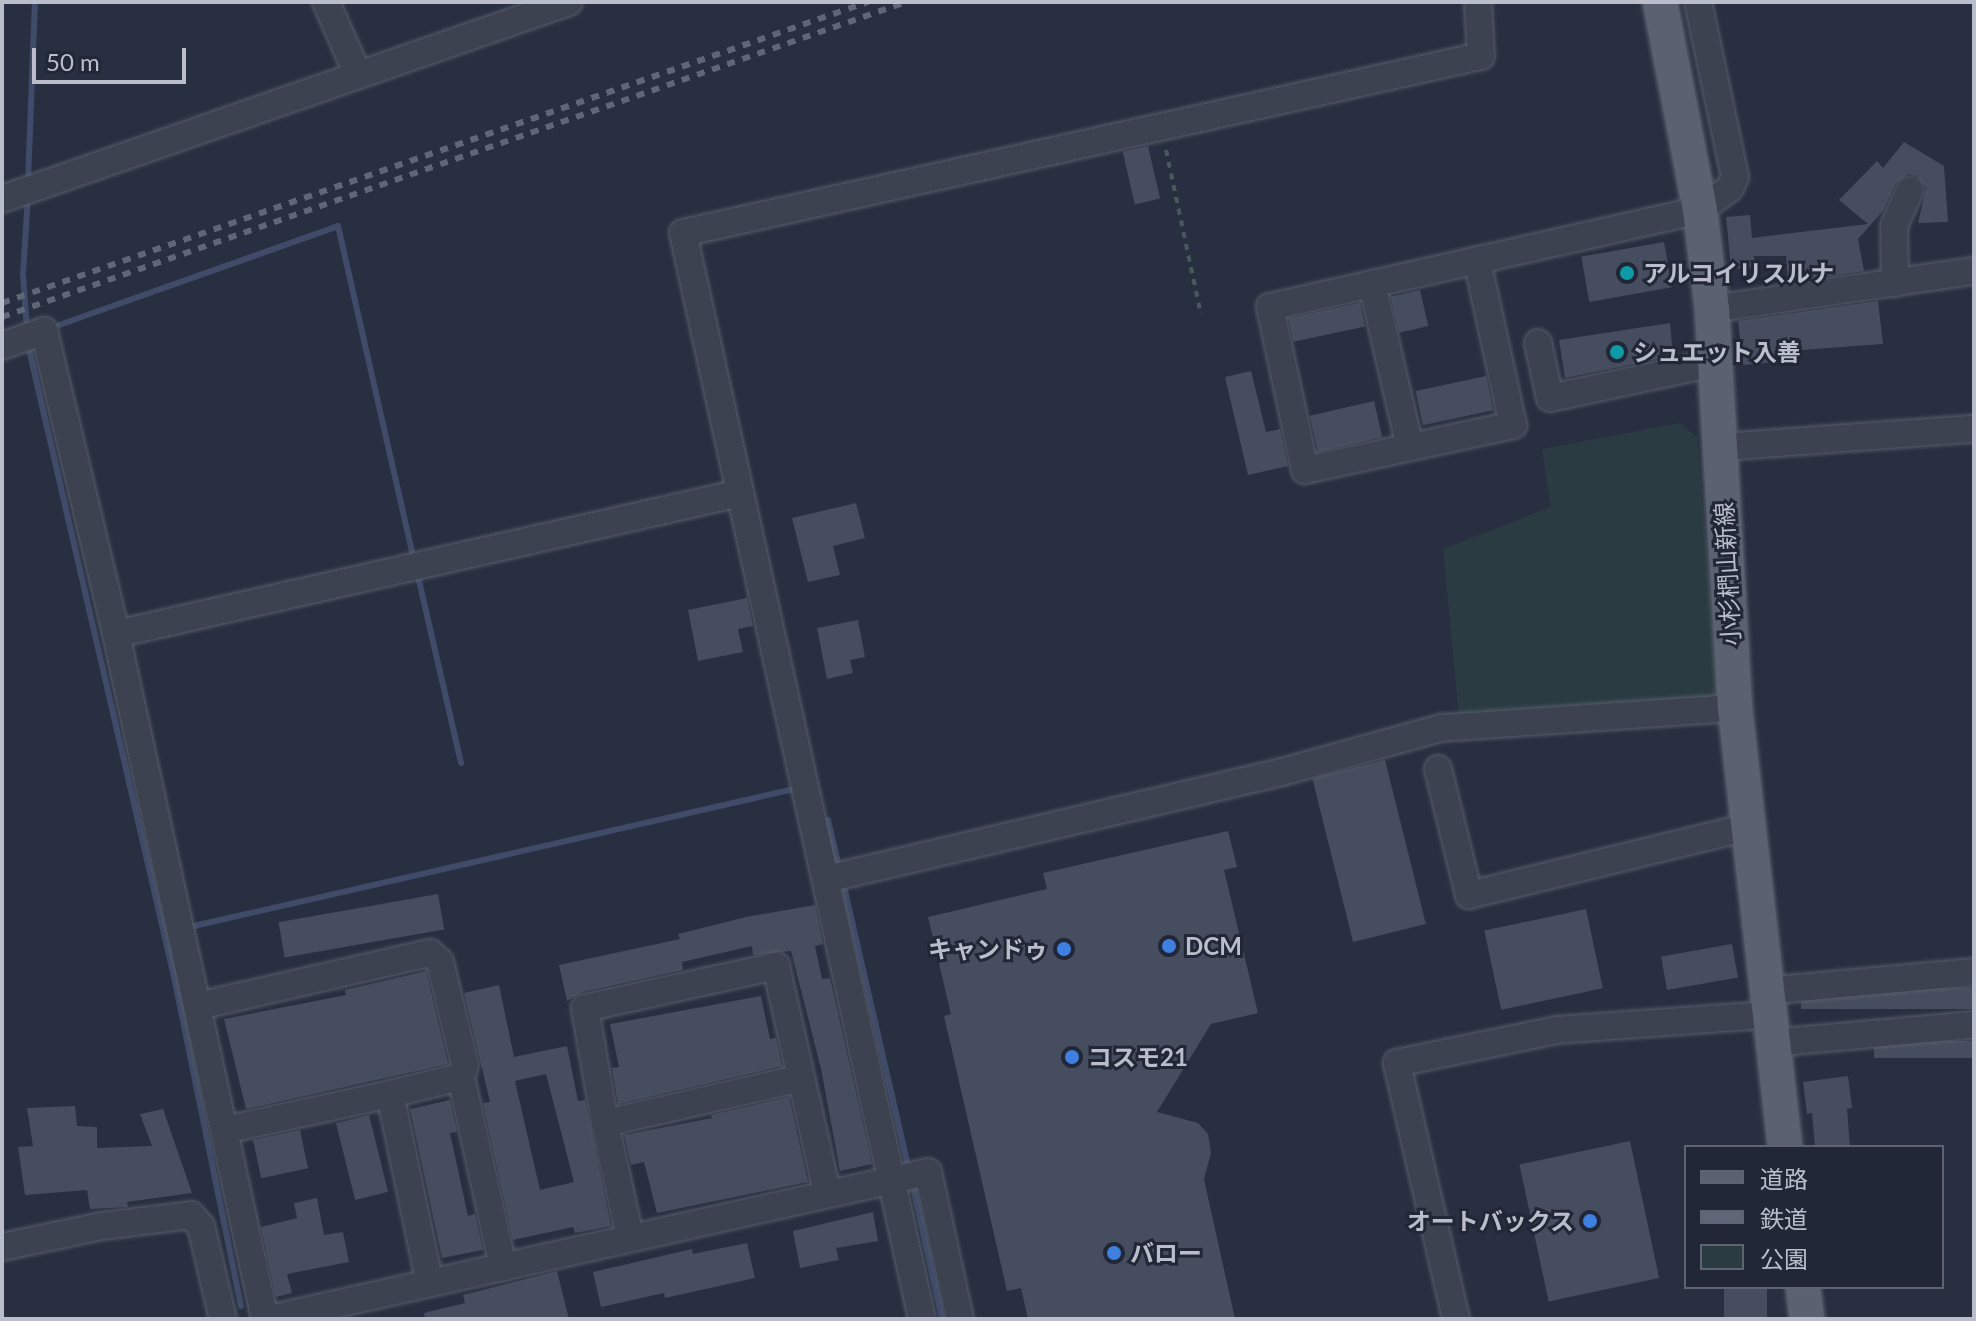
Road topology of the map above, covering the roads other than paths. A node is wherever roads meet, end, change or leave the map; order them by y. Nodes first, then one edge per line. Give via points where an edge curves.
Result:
1 (326, 2) edge
2 (569, 2) edge
3 (1478, 2) edge
4 (1660, 2) edge
5 (1698, 2) edge
6 (358, 75) junction
7 (1910, 190) dead end
8 (2, 199) edge
9 (1700, 210) junction
10 (1477, 260) junction
11 (1974, 271) edge
12 (1895, 283) junction
13 (1372, 284) junction
14 (1712, 309) junction
15 (1538, 343) dead end
16 (2, 346) edge
17 (1715, 363) junction
18 (1974, 429) edge
19 (1410, 447) junction
20 (1720, 447) junction
21 (740, 493) junction
22 (116, 634) junction
23 (1735, 708) junction
24 (1438, 769) dead end
25 (1747, 827) junction
26 (826, 879) junction
27 (1974, 972) edge
28 (198, 1006) junction
29 (1768, 1016) junction
30 (1974, 1025) edge
31 (461, 1077) junction
32 (801, 1078) junction
33 (390, 1094) junction
34 (605, 1123) junction
35 (225, 1130) junction
36 (1785, 1145) edge
37 (891, 1179) junction
38 (827, 1193) junction
39 (630, 1237) junction
40 (2, 1247) edge
41 (503, 1267) junction
42 (430, 1283) junction
43 (1803, 1289) edge
44 (223, 1319) edge
45 (267, 1319) edge
46 (922, 1319) edge
47 (960, 1319) edge
48 (1456, 1319) edge
49 (1807, 1319) edge

1 - 6 street
2 - 6 street
3 - 21 street via 1481,56 683,233
4 - 9 main road, 小杉椚山新線
5 - 9 street via 1735,177 1730,188
6 - 8 street
7 - 12 street via 1894,226
9 - 10 street
9 - 14 main road, 小杉椚山新線
10 - 13 street
10 - 19 street via 1513,425
11 - 12 street
12 - 14 street
13 - 19 street
13 - 19 street via 1270,307 1305,470
14 - 17 main road, 小杉椚山新線
15 - 17 street via 1550,398
16 - 22 street via 44,331
17 - 20 main road, 小杉椚山新線
18 - 20 street
20 - 23 main road, 小杉椚山新線
21 - 22 street
21 - 26 street
22 - 28 street
23 - 25 main road, 小杉椚山新線
23 - 26 street via 1441,728
24 - 25 street via 1469,895
25 - 29 main road, 小杉椚山新線
26 - 37 street
27 - 29 street
28 - 31 street via 430,953 440,962 465,1065
28 - 35 street
29 - 30 street
29 - 36 main road, 小杉椚山新線
29 - 48 street via 1556,1030 1397,1063
31 - 33 street
31 - 41 street
32 - 34 street
32 - 34 street via 776,966 585,1008
32 - 38 street
33 - 35 street
33 - 42 street
34 - 39 street
35 - 45 street
37 - 38 street
37 - 46 street
37 - 47 street via 928,1172
38 - 39 street
39 - 41 street
40 - 44 street via 102,1226 191,1215 201,1226
41 - 42 street
42 - 45 street
43 - 49 main road

